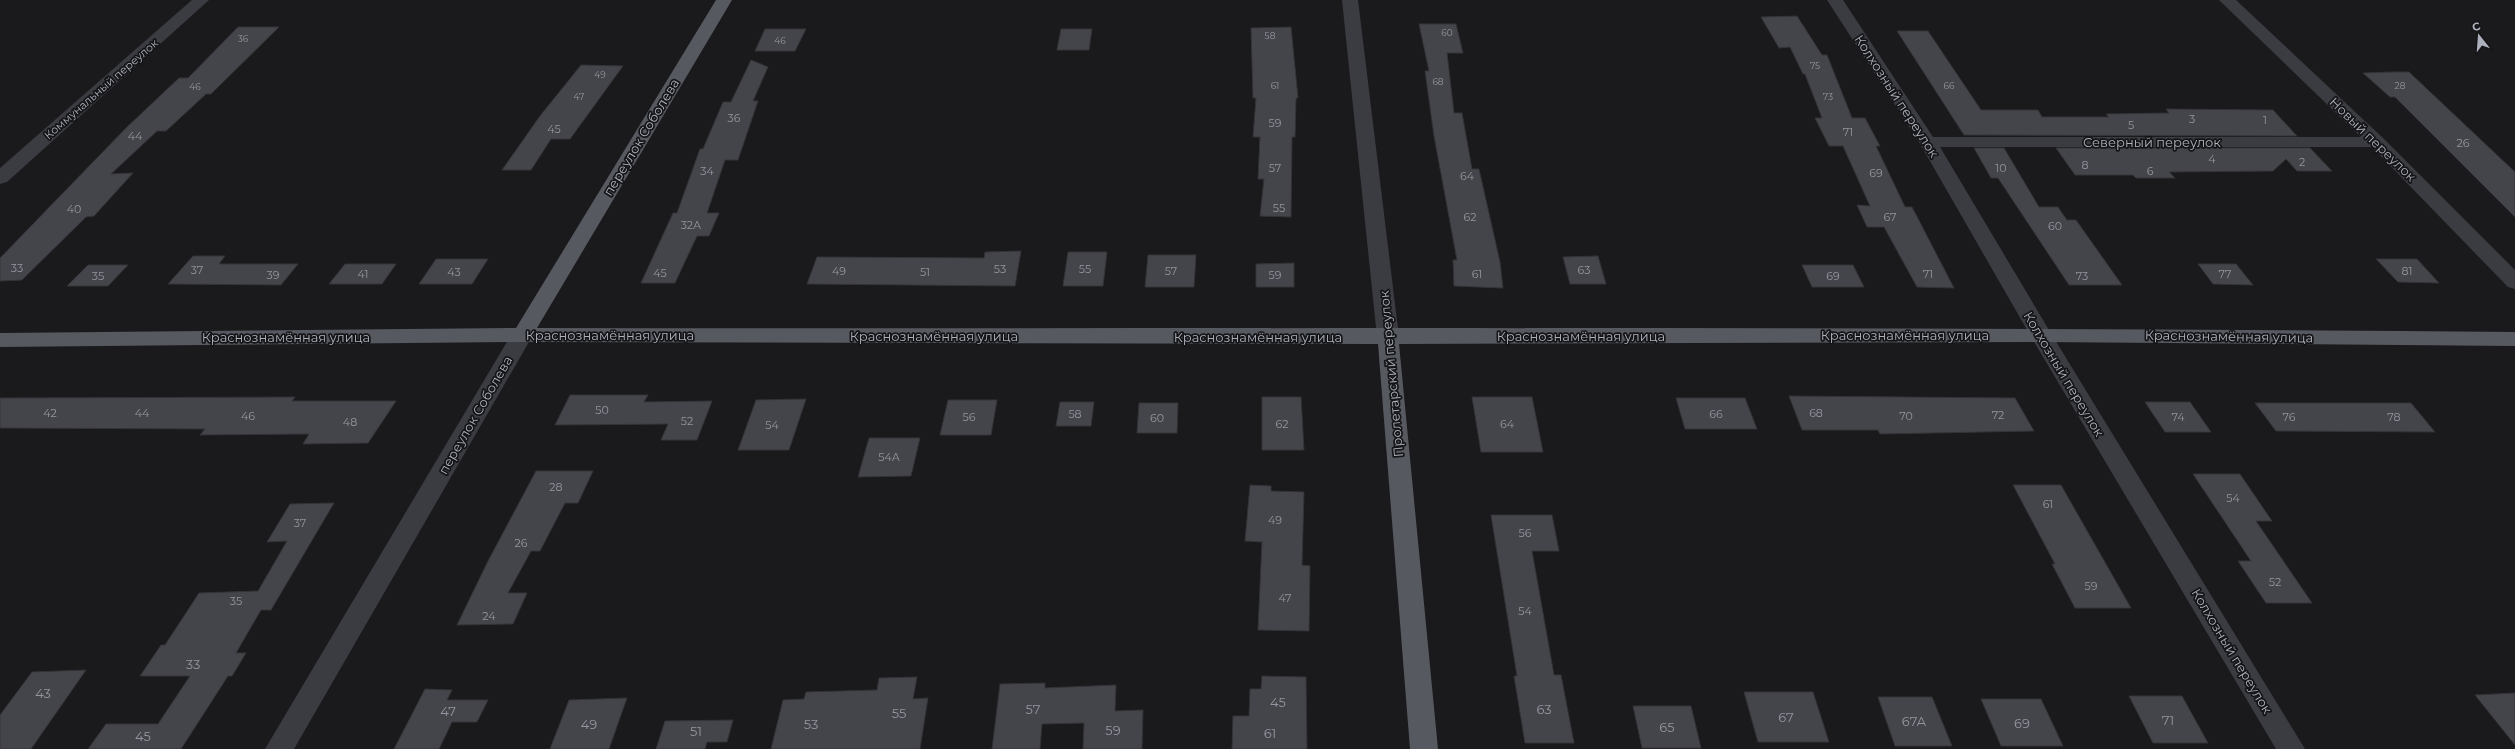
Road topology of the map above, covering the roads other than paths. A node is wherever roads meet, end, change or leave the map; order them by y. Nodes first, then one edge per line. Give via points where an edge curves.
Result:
1 (201, 0) edge
2 (724, 0) edge
3 (1350, 0) edge
4 (1835, 0) edge
5 (2227, 0) edge
6 (1928, 142) junction
7 (2377, 142) junction
8 (0, 178) edge
9 (2515, 282) edge
10 (522, 335) junction
11 (2041, 335) junction
12 (1388, 337) junction
13 (2515, 339) edge
14 (0, 340) edge
15 (279, 749) edge
16 (1424, 749) edge
17 (2291, 749) edge

1 - 8 street, Коммунальный переулок
2 - 10 main road, переулок Соболева
3 - 12 street, Пролетарский переулок
4 - 6 street, Колхозный переулок
5 - 7 street, Новый переулок
6 - 7 street, Северный переулок
6 - 11 street, Колхозный переулок
7 - 9 street, Новый переулок
10 - 12 main road, Краснознамённая улица
10 - 14 main road, Краснознамённая улица
10 - 15 street, переулок Соболева
11 - 12 main road, Краснознамённая улица
11 - 13 main road, Краснознамённая улица
11 - 17 street, Колхозный переулок
12 - 16 main road, Пролетарский переулок

